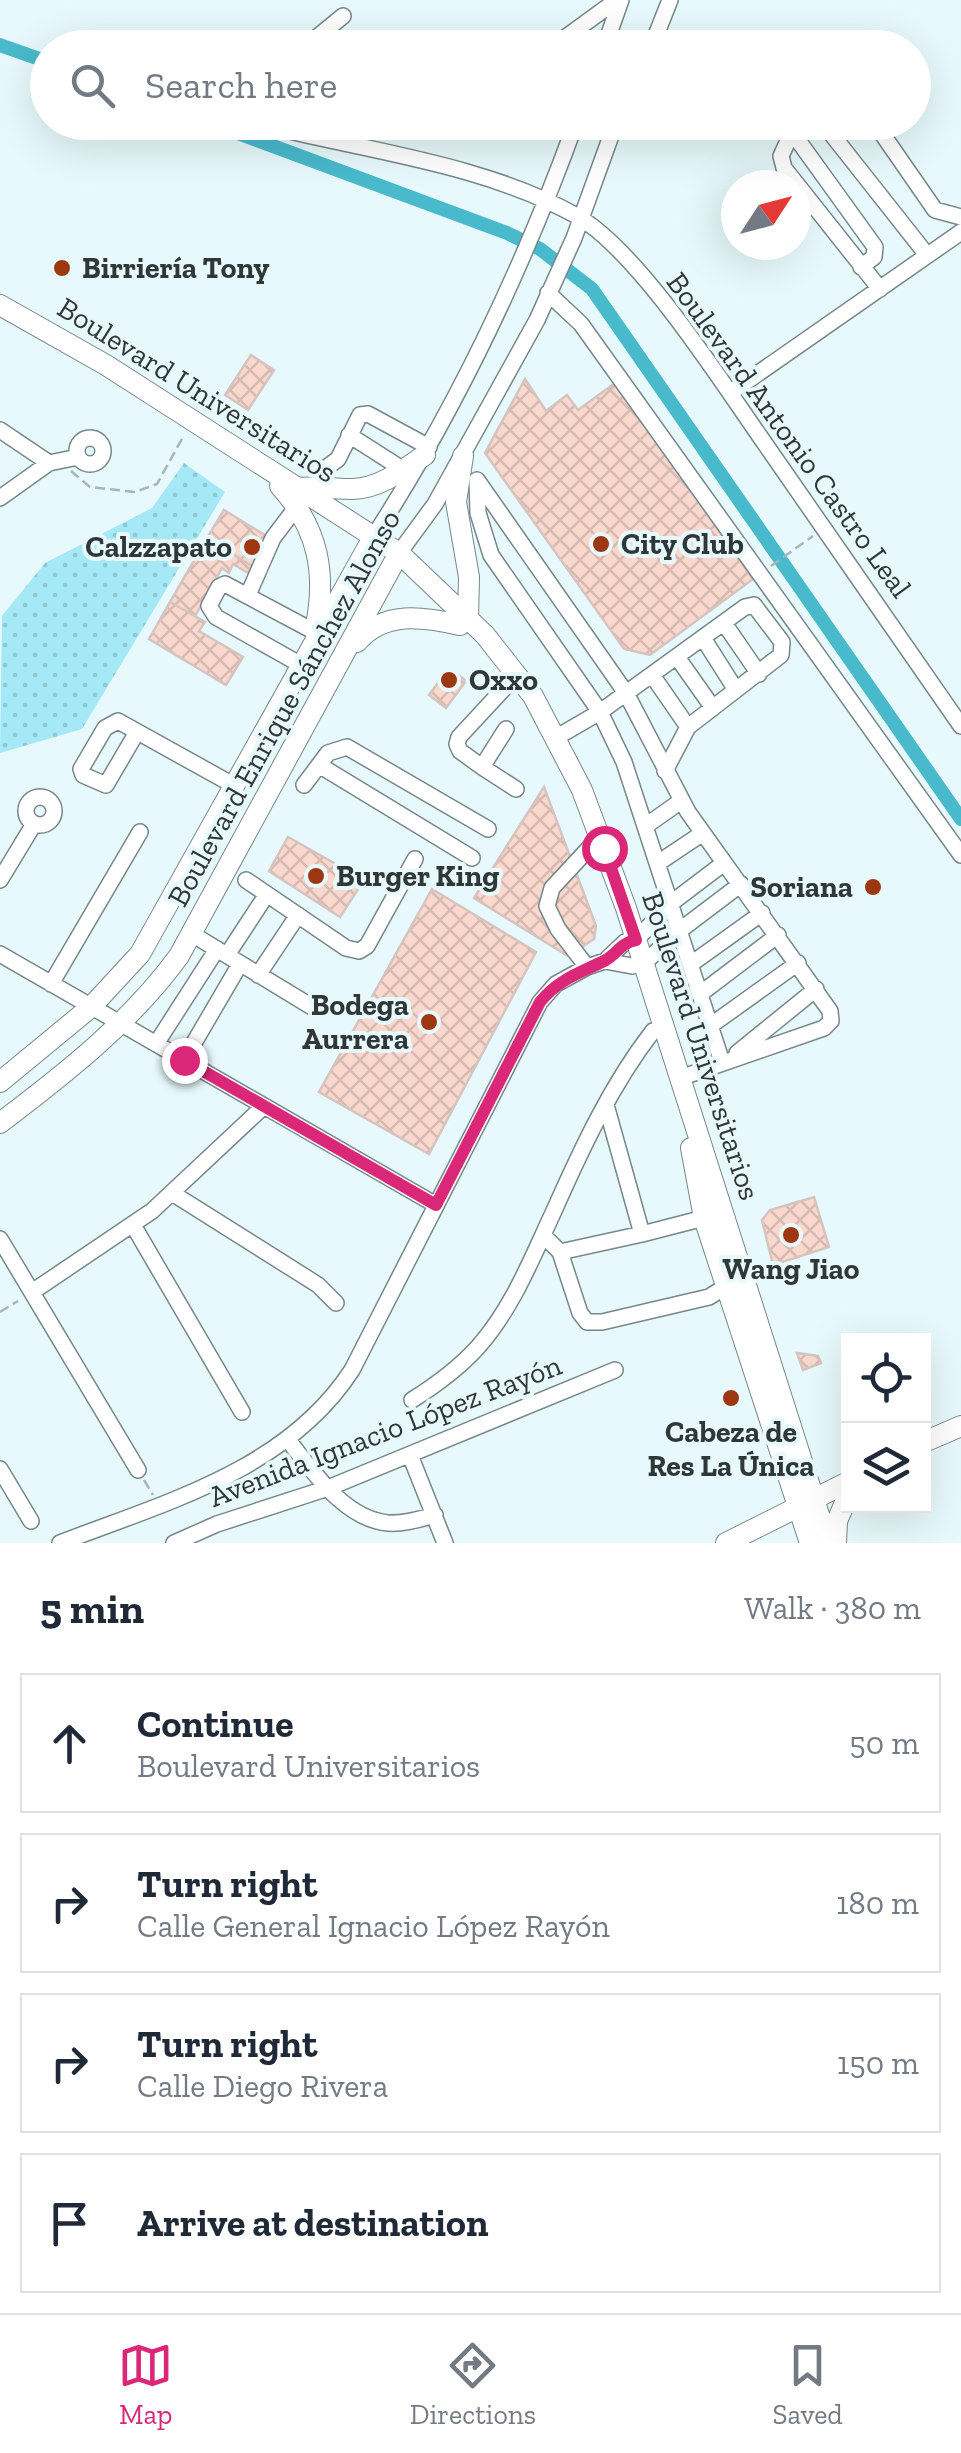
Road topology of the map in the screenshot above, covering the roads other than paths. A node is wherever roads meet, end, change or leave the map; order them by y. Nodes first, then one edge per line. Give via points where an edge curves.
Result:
1 (619, 0) edge
2 (666, 0) edge
3 (343, 16) dead end
4 (326, 30) edge
5 (576, 30) edge
6 (610, 30) edge
7 (655, 30) edge
8 (328, 140) edge
9 (569, 140) edge
10 (609, 140) edge
11 (789, 140) edge
12 (804, 140) edge
13 (836, 140) edge
14 (887, 140) edge
15 (544, 210) junction
16 (961, 217) edge
17 (580, 218) junction
18 (961, 232) edge
19 (927, 256) junction
20 (862, 267) junction
21 (880, 289) junction
22 (548, 293) junction
23 (0, 307) edge
24 (730, 392) junction
25 (0, 430) edge
26 (349, 435) junction
27 (427, 451) junction
28 (465, 453) junction
29 (78, 457) dead end
30 (55, 462) junction
31 (408, 473) junction
32 (477, 480) junction
33 (319, 485) junction
34 (290, 491) junction
35 (0, 498) edge
36 (372, 542) junction
37 (396, 560) junction
38 (767, 568) junction
39 (248, 595) junction
40 (751, 604) junction
41 (464, 622) junction
42 (724, 623) junction
43 (315, 638) junction
44 (703, 638) junction
45 (346, 654) junction
46 (677, 657) junction
47 (303, 666) junction
48 (759, 674) junction
49 (652, 675) junction
50 (510, 683) junction
51 (736, 690) junction
52 (626, 693) junction
53 (712, 708) junction
54 (600, 712) junction
55 (961, 726) edge
56 (688, 727) junction
57 (506, 729) dead end
58 (137, 732) dead end
59 (557, 737) junction
60 (319, 764) junction
61 (482, 767) junction
62 (665, 770) junction
63 (304, 785) dead end
64 (235, 786) junction
65 (516, 789) dead end
66 (682, 801) junction
67 (34, 824) dead end
68 (646, 826) junction
69 (488, 830) dead end
70 (140, 832) dead end
71 (703, 833) junction
72 (592, 845) junction
73 (961, 854) edge
74 (472, 858) dead end
75 (415, 860) dead end
76 (724, 862) junction
77 (658, 863) junction
78 (0, 880) edge
79 (246, 880) dead end
80 (740, 884) junction
81 (267, 894) junction
82 (670, 904) junction
83 (762, 913) junction
84 (298, 914) junction
85 (679, 931) junction
86 (192, 934) junction
87 (778, 935) junction
88 (630, 941) junction
89 (0, 954) edge
90 (228, 956) junction
91 (605, 961) junction
92 (691, 964) junction
93 (798, 964) junction
94 (638, 965) junction
95 (588, 967) junction
96 (258, 975) junction
97 (51, 984) junction
98 (816, 990) junction
99 (700, 994) junction
100 (91, 1007) junction
101 (312, 1007) dead end
102 (121, 1024) junction
103 (710, 1026) junction
104 (654, 1030) junction
105 (156, 1044) junction
106 (184, 1060) junction
107 (725, 1061) junction
108 (680, 1078) junction
109 (0, 1082) edge
110 (606, 1105) junction
111 (263, 1106) junction
112 (0, 1123) edge
113 (695, 1143) junction
114 (172, 1193) junction
115 (436, 1205) junction
116 (704, 1218) junction
117 (133, 1225) junction
118 (642, 1234) junction
119 (543, 1236) junction
120 (0, 1239) edge
121 (560, 1252) junction
122 (725, 1287) junction
123 (32, 1292) junction
124 (336, 1303) dead end
125 (615, 1370) dead end
126 (412, 1400) dead end
127 (242, 1412) dead end
128 (961, 1426) edge
129 (931, 1439) edge
130 (288, 1440) junction
131 (410, 1455) junction
132 (0, 1469) edge
133 (138, 1470) road end
134 (841, 1486) edge
135 (328, 1488) junction
136 (807, 1505) junction
137 (841, 1513) edge
138 (434, 1516) junction
139 (31, 1521) dead end
140 (60, 1543) edge
141 (176, 1543) edge
142 (445, 1543) edge
143 (726, 1543) edge
144 (810, 1543) edge
145 (828, 1543) edge
146 (836, 1543) edge

1 - 5 street
1 - 6 street
2 - 7 street
3 - 4 street
8 - 15 street, Boulevard Antonio Castro Leal via 464,172
9 - 15 street
10 - 17 street, Boulevard Enrique Sánchez Alonso
11 - 20 street via 784,168
12 - 20 street via 875,247
13 - 19 street
14 - 16 street via 936,210
15 - 17 street, Boulevard Antonio Castro Leal
15 - 27 street
17 - 22 street, Boulevard Enrique Sánchez Alonso
17 - 24 street, Boulevard Antonio Castro Leal via 639,274
18 - 19 street
19 - 21 street
20 - 21 street
21 - 24 street
22 - 28 street, Boulevard Enrique Sánchez Alonso
22 - 38 street via 581,324
23 - 34 main road, Boulevard Universitarios via 96,361
23 - 34 main road, Boulevard Universitarios via 106,365
24 - 55 street, Boulevard Antonio Castro Leal
25 - 30 street
26 - 27 street via 360,415 368,414
26 - 31 street
26 - 33 street
27 - 31 main road
28 - 32 street
28 - 37 street, Boulevard Enrique Sánchez Alonso
28 - 41 main road via 456,502 469,577
29 - 30 street
30 - 35 street
31 - 33 main road via 357,489
31 - 36 street, Boulevard Enrique Sánchez Alonso
32 - 52 street
32 - 54 street via 479,522 491,554
33 - 34 main road
34 - 36 main road, Boulevard Universitarios
34 - 39 street
34 - 43 main road via 319,555
36 - 37 main road, Boulevard Universitarios
36 - 43 main road, Boulevard Enrique Sánchez Alonso
37 - 41 main road, Boulevard Universitarios
37 - 45 main road, Boulevard Enrique Sánchez Alonso
38 - 40 street
38 - 73 street
39 - 43 street
39 - 47 street via 222,584 209,610
40 - 42 street
40 - 48 street via 783,645 778,660
41 - 45 main road via 392,620 365,632
41 - 50 main road, Boulevard Universitarios
41 - 59 main road, Boulevard Universitarios via 504,656
42 - 44 street
42 - 48 street
43 - 47 main road, Boulevard Enrique Sánchez Alonso
44 - 46 street
44 - 51 street
45 - 86 main road, Boulevard Enrique Sánchez Alonso
46 - 49 street
46 - 53 street
47 - 64 main road, Boulevard Enrique Sánchez Alonso
48 - 51 street
49 - 52 street
49 - 56 street
50 - 61 street via 457,744
50 - 72 main road, Boulevard Universitarios via 556,759
51 - 53 street
52 - 54 street
52 - 62 street
53 - 56 street
54 - 59 street
54 - 68 street
56 - 62 street
57 - 61 street
58 - 64 street
59 - 88 main road, Boulevard Universitarios via 596,826
60 - 63 street
60 - 69 street via 333,750 352,749
60 - 74 street
61 - 65 street
62 - 66 street
64 - 100 main road, Boulevard Enrique Sánchez Alonso via 140,954
66 - 68 street
66 - 71 street
67 - 78 street
68 - 77 street
70 - 97 street
71 - 76 street
71 - 77 street
72 - 88 main road, Boulevard Universitarios
72 - 95 street via 552,888 547,906
75 - 84 street via 362,950 351,950
76 - 80 street
76 - 82 street
77 - 82 street
79 - 81 street
80 - 83 street
80 - 85 street
81 - 84 street
81 - 90 street
82 - 85 street
82 - 88 street
83 - 87 street
83 - 92 street
84 - 96 street
85 - 92 street
85 - 94 street
86 - 90 street
86 - 102 main road, Boulevard Enrique Sánchez Alonso
87 - 93 street
87 - 99 street
88 - 91 street
88 - 94 main road, Boulevard Universitarios
89 - 97 street
90 - 96 street
90 - 105 street
90 - 106 street
91 - 94 street
91 - 95 street, Avenida Ignacio López Rayón
92 - 99 street
93 - 98 street
93 - 103 street
94 - 104 main road, Boulevard Universitarios
94 - 108 main road, Boulevard Universitarios
95 - 115 street, Avenida Ignacio López Rayón via 540,1002
96 - 101 street
97 - 100 street
98 - 107 street
98 - 107 street via 830,1011 828,1026
99 - 103 street
100 - 102 street
100 - 109 main road, Boulevard Enrique Sánchez Alonso
102 - 105 street
102 - 112 main road, Boulevard Enrique Sánchez Alonso
103 - 107 street
104 - 110 street
104 - 113 main road, Boulevard Universitarios
105 - 106 street
106 - 111 street
107 - 108 street
108 - 113 main road, Boulevard Universitarios
110 - 118 street
110 - 119 street
111 - 114 street
111 - 115 street
113 - 116 main road, Boulevard Universitarios
113 - 136 main road, Boulevard Universitarios
114 - 117 street
114 - 124 street
115 - 130 street, Avenida Ignacio López Rayón via 352,1370
116 - 118 street
116 - 122 main road, Boulevard Universitarios
117 - 123 street
117 - 127 street
118 - 121 street
119 - 121 street
119 - 126 street via 520,1286 479,1346
120 - 123 street
121 - 122 street via 587,1322 691,1301
122 - 136 main road, Boulevard Universitarios
123 - 133 street
125 - 131 street, Avenida Ignacio López Rayón
128 - 129 main road
130 - 135 street
130 - 140 street, Avenida Ignacio López Rayón via 229,1476
131 - 135 street, Avenida Ignacio López Rayón
131 - 138 street
132 - 139 street
134 - 136 main road
135 - 138 street via 374,1520
135 - 141 street, Avenida Ignacio López Rayón
136 - 143 main road
136 - 144 main road, Boulevard Universitarios
136 - 145 main road, Boulevard Universitarios
137 - 146 main road
138 - 142 street

